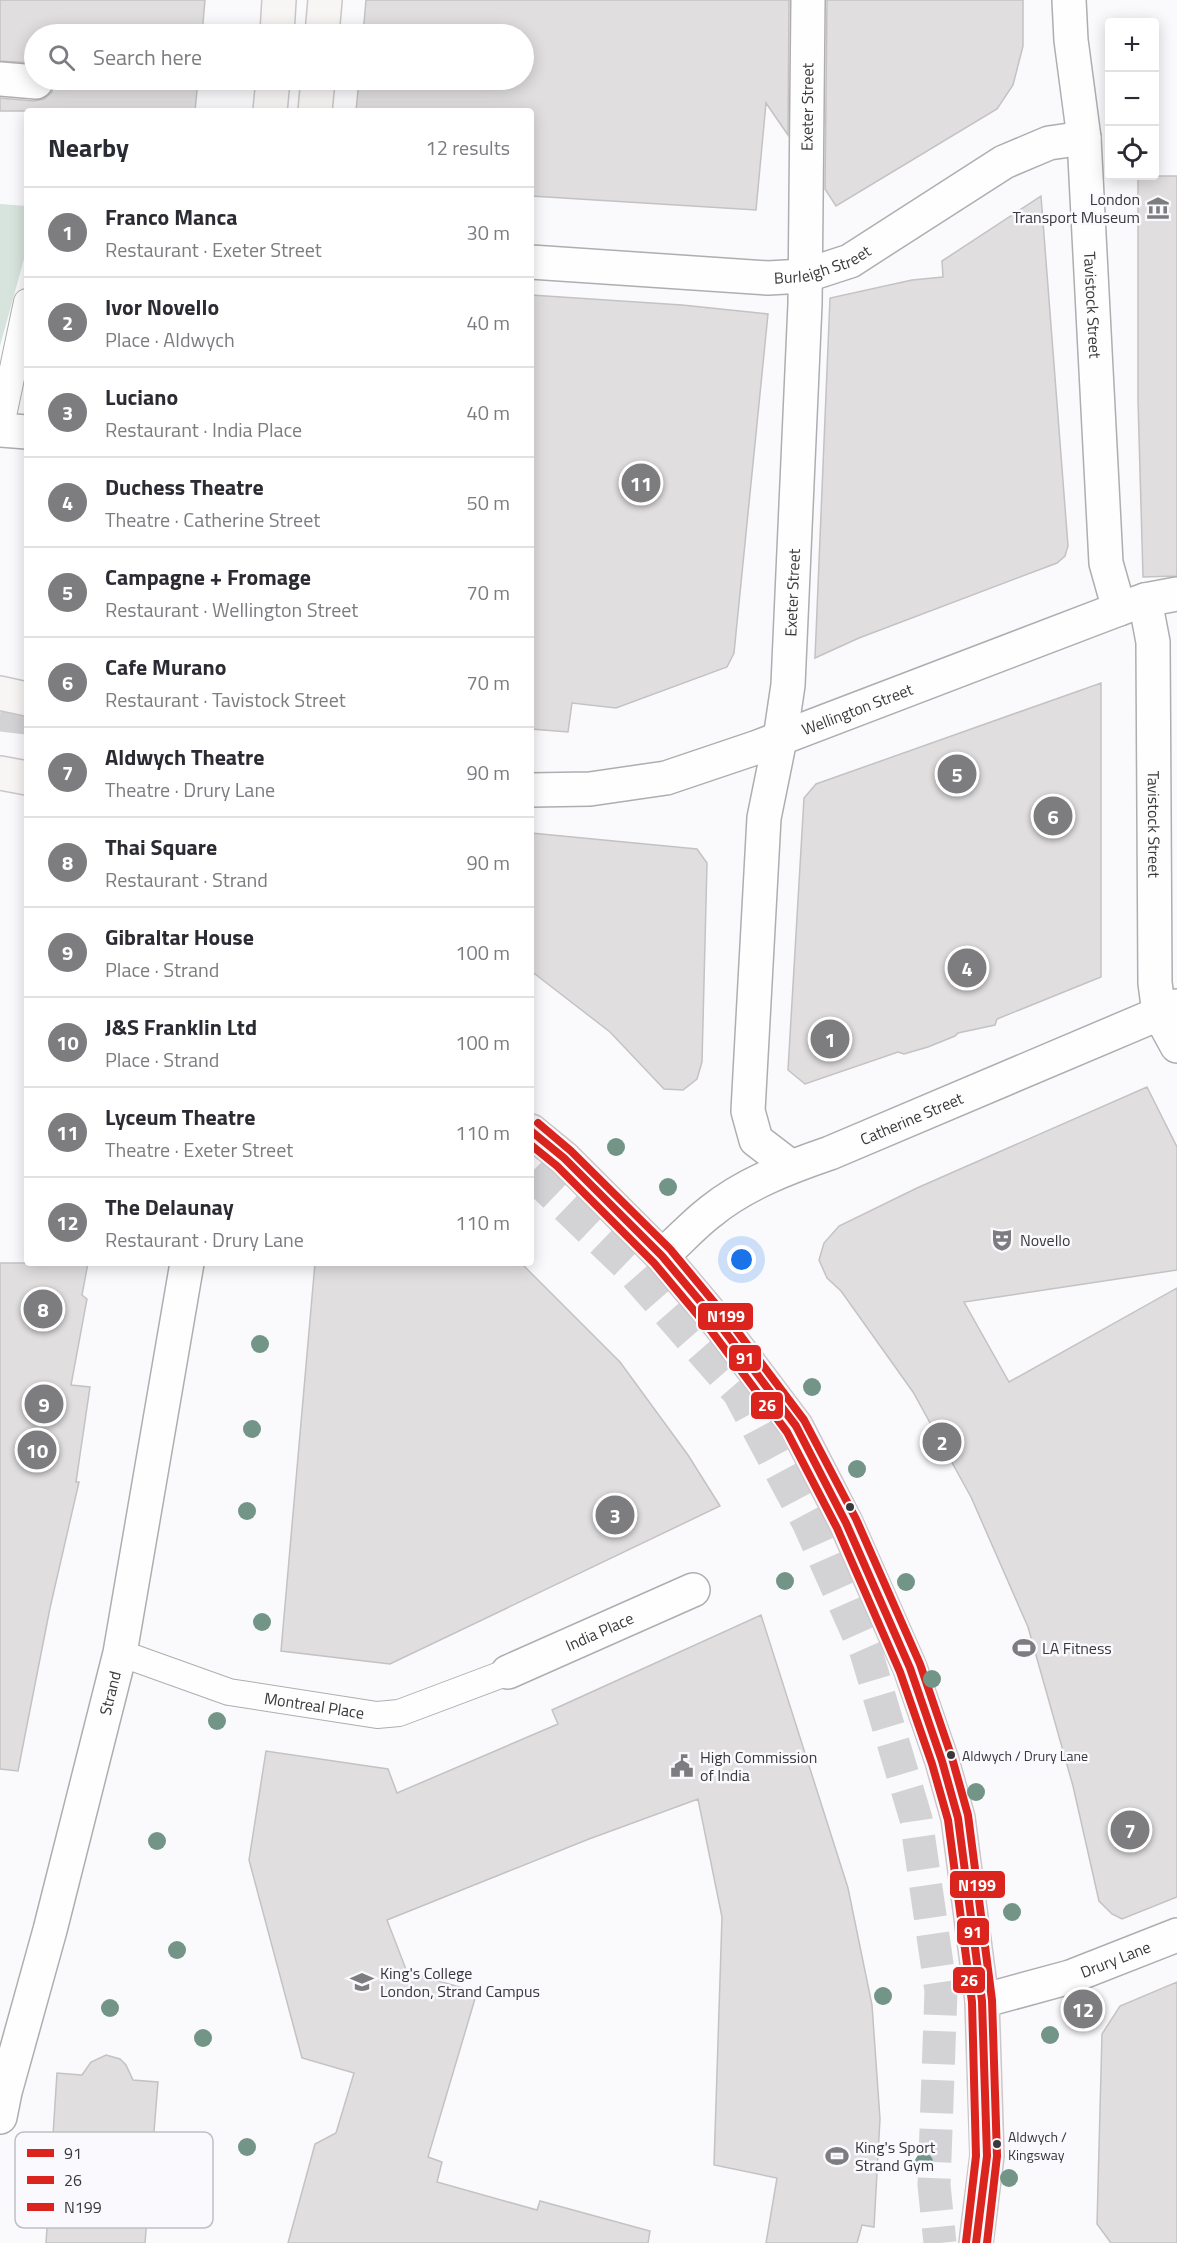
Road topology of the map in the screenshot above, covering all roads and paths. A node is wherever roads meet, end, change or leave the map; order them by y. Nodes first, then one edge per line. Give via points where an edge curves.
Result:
1 (279, 0) edge
2 (325, 0) edge
3 (808, 0) edge
4 (1069, 0) edge
5 (278, 24) edge
6 (323, 24) edge
7 (0, 78) edge
8 (24, 81) edge
9 (272, 90) edge
10 (317, 90) edge
11 (270, 108) edge
12 (315, 108) edge
13 (1084, 138) junction
14 (534, 262) edge
15 (804, 276) junction
16 (24, 316) edge
17 (0, 430) edge
18 (24, 432) edge
19 (1177, 594) edge
20 (1132, 604) junction
21 (0, 693) edge
22 (24, 698) edge
23 (780, 739) junction
24 (0, 773) edge
25 (24, 777) edge
26 (534, 790) edge
27 (1168, 1010) edge
28 (1177, 1046) edge
29 (534, 1133) edge
30 (790, 1166) junction
31 (662, 1256) junction
32 (186, 1266) edge
33 (693, 1590) dead end
34 (120, 1653) junction
35 (508, 1672) joint
36 (1177, 1935) edge
37 (982, 2001) junction
38 (2, 2100) edge
39 (976, 2243) edge

1 - 5 main road
2 - 6 main road
3 - 15 street, Exeter Street
4 - 13 street, Tavistock Street
7 - 8 street
9 - 11 main road
10 - 12 main road
13 - 15 street, Burleigh Street via 1049,143 1004,162 850,261
13 - 20 street, Tavistock Street via 1106,563
14 - 15 street, Burleigh Street via 768,278
15 - 23 street, Exeter Street via 788,685
16 - 17 lane
17 - 18 street
19 - 20 street, Wellington Street
20 - 23 street, Wellington Street
20 - 27 street, Tavistock Street via 1153,642 1155,983
21 - 22 main road
23 - 26 street, Wellington Street via 666,778 590,789
23 - 30 street, Exeter Street via 764,818 748,1111 756,1140
24 - 25 main road
27 - 28 street, Tavistock Street
27 - 30 street, Catherine Street via 830,1153
29 - 31 main road via 564,1158
30 - 31 street, Catherine Street via 710,1212
31 - 37 main road via 720,1324 796,1426 846,1523 910,1668 958,1818
32 - 34 street, Strand
33 - 35 street, India Place
34 - 35 lane, Montreal Place via 229,1692 377,1715 399,1713
34 - 38 street, Strand
36 - 37 street, Drury Lane via 1070,1977
37 - 39 main road via 987,2156

